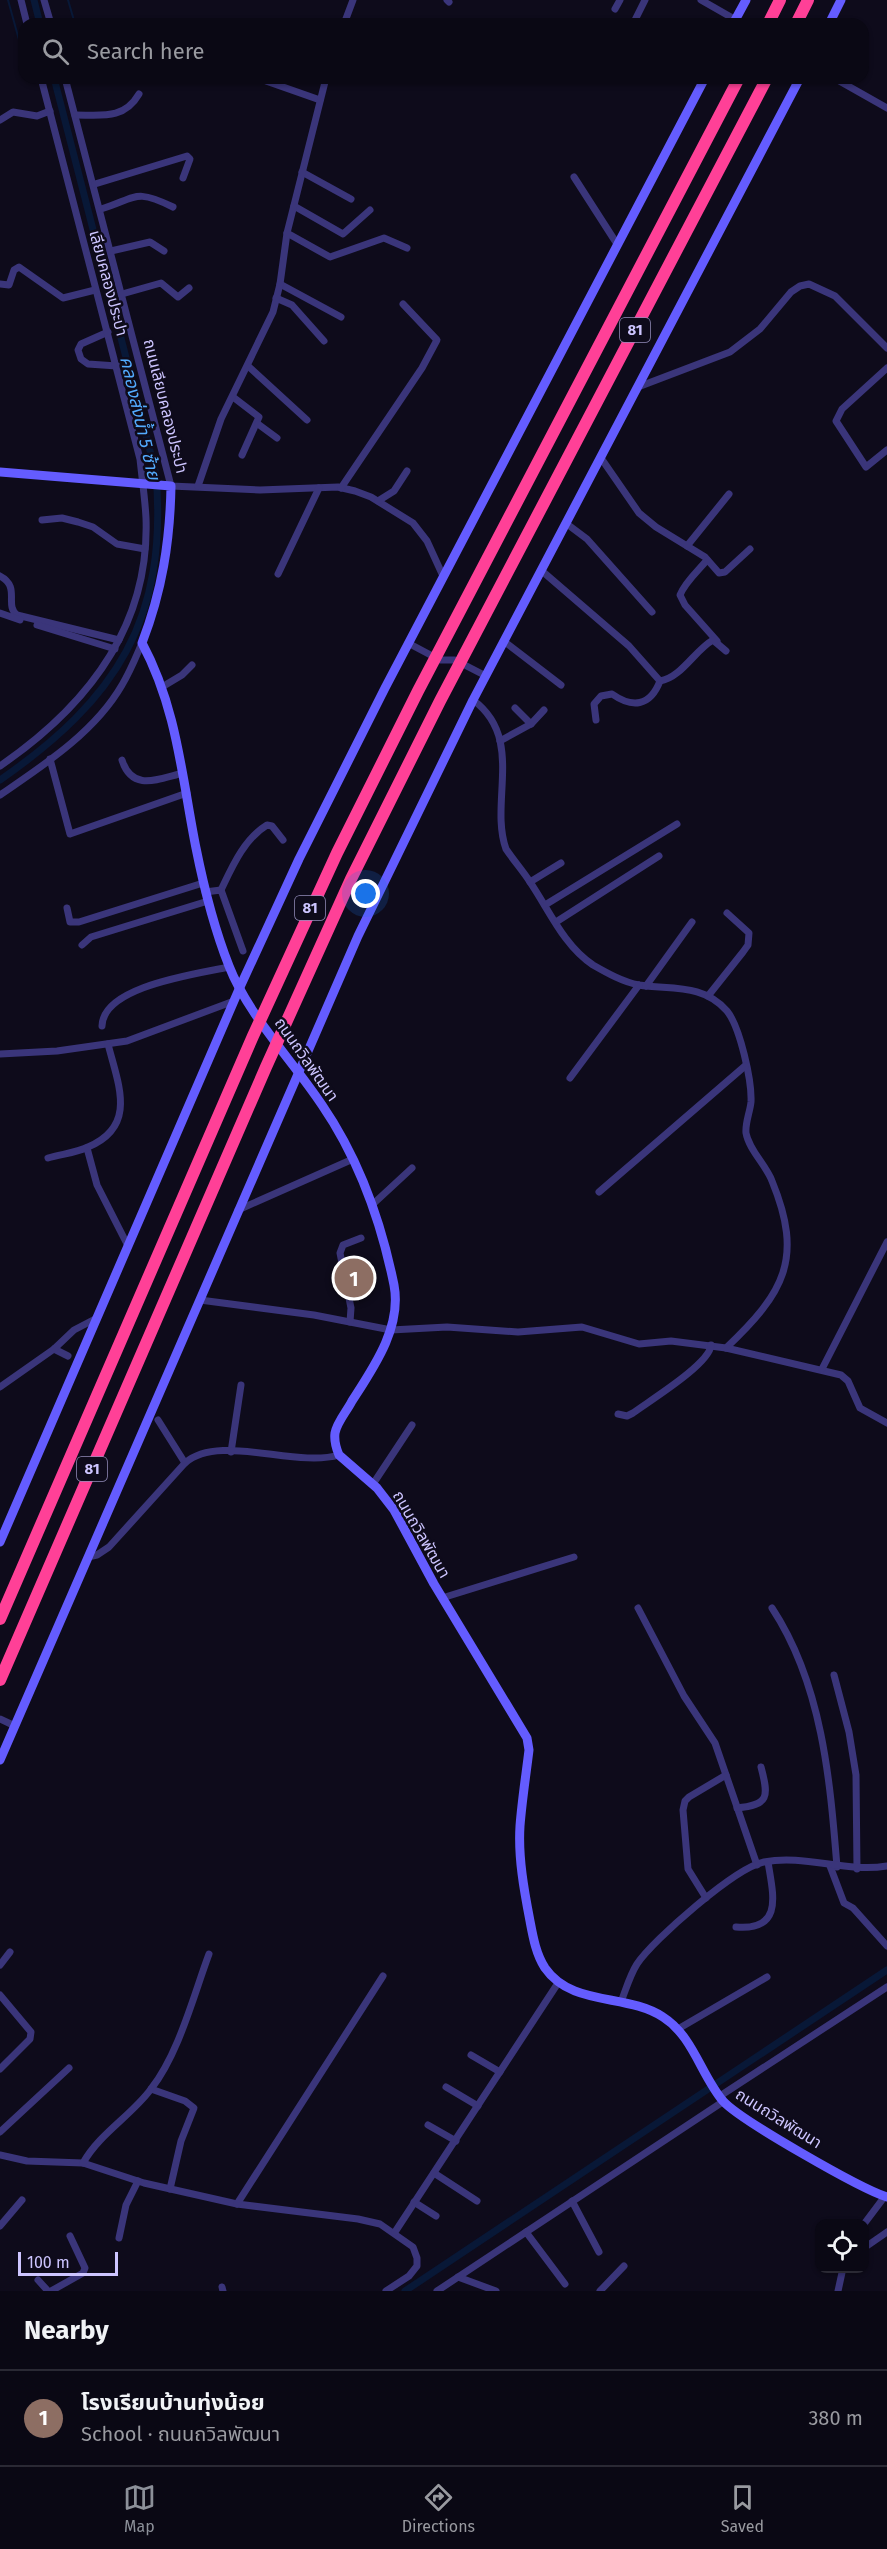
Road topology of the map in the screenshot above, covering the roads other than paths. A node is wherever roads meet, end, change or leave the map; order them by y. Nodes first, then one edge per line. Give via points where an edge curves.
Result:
1 (21, 0) edge
2 (44, 0) edge
3 (353, 0) edge
4 (620, 0) edge
5 (645, 0) edge
6 (701, 0) edge
7 (746, 0) edge
8 (780, 0) edge
9 (808, 0) edge
10 (841, 0) edge
11 (615, 9) dead end
12 (26, 18) edge
13 (49, 18) edge
14 (346, 18) edge
15 (636, 18) edge
16 (729, 18) edge
17 (739, 18) edge
18 (771, 18) edge
19 (799, 18) edge
20 (832, 18) edge
21 (43, 84) edge
22 (67, 84) edge
23 (275, 84) edge
24 (324, 84) edge
25 (702, 84) edge
26 (737, 84) edge
27 (764, 84) edge
28 (797, 84) edge
29 (845, 84) edge
30 (138, 94) dead end
31 (320, 100) junction
32 (887, 108) edge
33 (50, 111) junction
34 (75, 115) junction
35 (0, 120) edge
36 (302, 172) junction
37 (574, 177) dead end
38 (183, 178) dead end
39 (95, 184) junction
40 (351, 199) dead end
41 (294, 206) junction
42 (172, 207) dead end
43 (101, 209) junction
44 (370, 210) dead end
45 (287, 232) junction
46 (617, 244) junction
47 (407, 249) dead end
48 (111, 251) junction
49 (164, 251) dead end
50 (0, 284) edge
51 (280, 284) junction
52 (189, 288) dead end
53 (95, 290) junction
54 (122, 294) junction
55 (276, 298) junction
56 (403, 304) dead end
57 (341, 317) dead end
58 (108, 332) junction
59 (324, 341) dead end
60 (887, 348) edge
61 (117, 366) junction
62 (248, 366) junction
63 (887, 368) edge
64 (638, 387) junction
65 (233, 397) junction
66 (307, 420) dead end
67 (258, 424) junction
68 (277, 438) dead end
69 (887, 450) edge
70 (242, 455) dead end
71 (601, 458) junction
72 (407, 471) dead end
73 (0, 472) edge
74 (145, 484) junction
75 (167, 486) junction
76 (198, 486) junction
77 (319, 488) junction
78 (341, 488) junction
79 (729, 494) dead end
80 (378, 501) junction
81 (42, 520) dead end
82 (567, 524) junction
83 (687, 546) junction
84 (145, 549) junction
85 (750, 549) dead end
86 (707, 560) junction
87 (542, 572) junction
88 (278, 574) dead end
89 (0, 576) edge
90 (443, 576) junction
91 (652, 612) dead end
92 (0, 613) edge
93 (119, 640) junction
94 (717, 641) junction
95 (505, 642) junction
96 (142, 643) junction
97 (408, 643) junction
98 (116, 649) junction
99 (726, 651) dead end
100 (192, 665) dead end
101 (486, 676) junction
102 (660, 681) junction
103 (561, 685) dead end
104 (162, 687) junction
105 (473, 700) junction
106 (515, 708) dead end
107 (544, 710) dead end
108 (596, 720) dead end
109 (531, 724) junction
110 (500, 741) junction
111 (50, 759) junction
112 (122, 760) dead end
113 (0, 766) edge
114 (183, 773) junction
115 (187, 793) junction
116 (0, 795) edge
117 (677, 824) dead end
118 (283, 840) dead end
119 (659, 856) dead end
120 (561, 863) dead end
121 (530, 882) junction
122 (221, 890) junction
123 (205, 892) junction
124 (545, 905) junction
125 (67, 908) dead end
126 (727, 913) dead end
127 (556, 922) junction
128 (692, 922) dead end
129 (82, 945) dead end
130 (243, 951) dead end
131 (229, 966) junction
132 (643, 985) junction
133 (240, 987) junction
134 (708, 996) junction
135 (234, 1001) junction
136 (102, 1026) dead end
137 (108, 1044) junction
138 (0, 1054) edge
139 (745, 1066) junction
140 (298, 1072) junction
141 (570, 1077) dead end
142 (87, 1148) junction
143 (48, 1158) dead end
144 (353, 1159) junction
145 (412, 1168) dead end
146 (599, 1192) dead end
147 (372, 1205) junction
148 (238, 1210) junction
149 (361, 1238) dead end
150 (887, 1242) edge
151 (128, 1246) junction
152 (200, 1300) junction
153 (97, 1318) junction
154 (350, 1322) junction
155 (391, 1330) junction
156 (711, 1345) junction
157 (726, 1348) junction
158 (54, 1349) junction
159 (68, 1356) dead end
160 (822, 1369) junction
161 (241, 1385) dead end
162 (0, 1387) edge
163 (618, 1414) dead end
164 (158, 1420) dead end
165 (887, 1423) edge
166 (412, 1425) dead end
167 (231, 1452) junction
168 (339, 1455) junction
169 (185, 1463) junction
170 (373, 1484) junction
171 (0, 1542) edge
172 (88, 1557) junction
173 (574, 1557) dead end
174 (442, 1598) junction
175 (638, 1608) dead end
176 (772, 1608) dead end
177 (0, 1619) edge
178 (834, 1675) dead end
179 (0, 1680) edge
180 (0, 1719) edge
181 (15, 1726) junction
182 (0, 1760) edge
183 (761, 1767) dead end
184 (726, 1776) junction
185 (737, 1808) junction
186 (768, 1862) junction
187 (757, 1865) junction
188 (887, 1866) edge
189 (834, 1867) junction
190 (857, 1869) junction
191 (706, 1898) junction
192 (736, 1927) dead end
193 (887, 1946) edge
194 (10, 1952) dead end
195 (209, 1954) dead end
196 (0, 1965) edge
197 (383, 1976) dead end
198 (767, 1977) dead end
199 (558, 1983) junction
200 (887, 1987) edge
201 (0, 1995) edge
202 (621, 2002) junction
203 (678, 2029) junction
204 (471, 2055) dead end
205 (69, 2068) dead end
206 (0, 2069) edge
207 (500, 2072) junction
208 (446, 2087) dead end
209 (151, 2089) junction
210 (720, 2096) junction
211 (478, 2106) junction
212 (428, 2124) dead end
213 (0, 2132) edge
214 (456, 2141) junction
215 (0, 2155) edge
216 (84, 2163) junction
217 (434, 2173) junction
218 (138, 2181) junction
219 (170, 2189) junction
220 (886, 2197) edge
221 (22, 2200) dead end
222 (477, 2201) dead end
223 (572, 2201) junction
224 (414, 2202) junction
225 (237, 2204) junction
226 (436, 2216) dead end
227 (868, 2219) edge
228 (0, 2226) edge
229 (394, 2232) junction
230 (526, 2232) junction
231 (887, 2232) edge
232 (70, 2236) dead end
233 (119, 2238) dead end
234 (869, 2245) edge
235 (599, 2252) dead end
236 (624, 2266) dead end
237 (842, 2273) edge
238 (458, 2277) junction
239 (38, 2280) dead end
240 (565, 2284) dead end
241 (49, 2291) edge
242 (386, 2291) edge
243 (437, 2291) edge
244 (496, 2291) edge
245 (600, 2291) edge
246 (838, 2291) edge

1 - 12 street
2 - 13 street
3 - 14 street
4 - 11 street
5 - 15 street
6 - 16 street
7 - 17 main road
8 - 18 highway
9 - 19 highway
10 - 20 main road
21 - 33 street, เลียบคลองประปา
22 - 34 street, ถนนเลียบคลองประปา
23 - 31 street
24 - 31 street
25 - 46 main road
26 - 177 highway, 81 via 372,780 312,905 159,1250
27 - 179 highway, 81 via 502,583 342,900
28 - 64 main road
29 - 32 street
30 - 34 street via 127,110 108,115
31 - 36 street
33 - 35 street via 37,116 13,112
33 - 53 street, เลียบคลองประปา
34 - 39 street, ถนนเลียบคลองประปา
36 - 40 street
36 - 41 street
37 - 46 street
38 - 39 street via 190,159 187,156
39 - 43 street, ถนนเลียบคลองประปา
41 - 44 street via 343,234
41 - 45 street
42 - 43 street via 141,195
43 - 48 street, ถนนเลียบคลองประปา
45 - 47 street via 330,257 384,238
45 - 51 street
46 - 90 main road
48 - 49 street via 150,242
48 - 54 street, ถนนเลียบคลองประปา
50 - 53 street via 9,285 19,267 63,298
51 - 55 street
51 - 57 street
52 - 54 street via 178,297 161,283
53 - 58 street, เลียบคลองประปา
54 - 75 street, ถนนเลียบคลองประปา
55 - 59 street via 292,305
55 - 62 street
56 - 78 street via 437,340
58 - 61 street, เลียบคลองประปา
58 - 61 street via 81,344 78,350 81,359 88,363
60 - 64 street via 835,296 809,284 791,292 760,329 730,352
61 - 74 street, เลียบคลองประปา
62 - 65 street
62 - 66 street
63 - 69 street via 836,417 866,466
64 - 71 main road
65 - 67 street via 258,414
65 - 76 street
67 - 68 street
67 - 70 street
71 - 82 main road
71 - 83 street via 639,513
72 - 80 street via 394,491
73 - 74 main road
74 - 75 main road
74 - 84 street, เลียบคลองประปา
75 - 76 street
75 - 96 main road, ถนนเลียบคลองประปา via 167,561
76 - 77 street
77 - 78 street
77 - 88 street
78 - 80 street
79 - 83 street
80 - 90 street via 421,532
81 - 84 street via 62,518 78,522 93,527 117,544
82 - 87 main road
82 - 91 street via 587,539
83 - 86 street
84 - 93 street, เลียบคลองประปา via 140,584
85 - 86 street via 723,574 712,569
86 - 94 street via 680,595
87 - 95 main road
87 - 102 street via 629,646
89 - 93 street via 12,590 11,606 17,615
90 - 97 main road
92 - 98 street
93 - 98 street, เลียบคลองประปา
94 - 99 street
94 - 102 street via 709,642 670,678
95 - 101 main road
95 - 103 street
96 - 104 main road, ถนนถวิลพัฒนา
96 - 111 street, ถนนเลียบคลองประปา via 122,686 105,709
97 - 101 street via 440,660 456,660
97 - 133 main road via 299,859
98 - 113 street, เลียบคลองประปา via 68,712
100 - 104 street
101 - 105 main road
102 - 108 street via 650,697 636,704 626,704 612,694 601,696 594,704
104 - 114 main road, ถนนถวิลพัฒนา
105 - 110 street via 494,723
105 - 140 main road via 358,936
106 - 109 street
107 - 109 street
109 - 110 street
110 - 121 street via 504,842
111 - 115 street via 68,833
111 - 116 street, ถนนเลียบคลองประปา
112 - 114 street via 126,772 138,780
114 - 115 main road, ถนนถวิลพัฒนา
115 - 123 main road, ถนนถวิลพัฒนา
117 - 124 street
118 - 122 street via 272,826 256,831
119 - 127 street
120 - 121 street
121 - 124 street
122 - 123 street
122 - 130 street
123 - 125 street via 79,922 70,922
123 - 129 street via 90,937
123 - 131 main road, ถนนถวิลพัฒนา
124 - 127 street
126 - 134 street via 749,933 748,945
127 - 132 street via 585,959
128 - 132 street
131 - 133 main road, ถนนถวิลพัฒนา
131 - 136 street via 130,993 110,1006
132 - 134 street via 686,989
132 - 141 street
133 - 135 main road
133 - 140 main road, ถนนถวิลพัฒนา
134 - 139 street via 732,1018
135 - 137 street via 127,1041
135 - 151 main road
137 - 138 street
137 - 142 street via 121,1113 114,1130
139 - 146 street
139 - 157 street via 751,1099 746,1132 779,1200 786,1222 787,1253 772,1299
140 - 144 main road, ถนนถวิลพัฒนา
140 - 148 main road
142 - 143 street
142 - 151 street via 97,1185
144 - 147 main road, ถนนถวิลพัฒนา
144 - 148 street
145 - 147 street
147 - 155 main road, ถนนถวิลพัฒนา via 394,1287 396,1312
148 - 152 main road
149 - 154 street via 343,1245 340,1253
150 - 160 street
151 - 153 main road
152 - 154 street
152 - 172 main road
153 - 158 street via 66,1335
153 - 171 main road
154 - 155 street
155 - 156 street via 447,1327 518,1332 582,1327 639,1344 671,1341
155 - 168 main road, ถนนถวิลพัฒนา via 336,1429
156 - 157 street
156 - 163 street via 708,1356 661,1392 629,1415
157 - 160 street
158 - 159 street
158 - 162 street
160 - 165 street via 848,1381 860,1408
161 - 167 street
164 - 169 street
166 - 170 street
167 - 168 street via 314,1459
167 - 169 street via 195,1455
168 - 170 main road, ถนนถวิลพัฒนา
169 - 172 street via 109,1547
170 - 174 main road, ถนนถวิลพัฒนา via 394,1510
172 - 181 main road
173 - 174 street
174 - 199 main road, ถนนถวิลพัฒนา via 527,1738 520,1828 526,1904 538,1954
175 - 184 street via 684,1696 714,1743
176 - 189 street via 799,1663 815,1709 827,1761
178 - 190 street via 856,1775
180 - 181 street
181 - 182 main road
183 - 185 street via 765,1780 762,1802 759,1806
184 - 185 street
184 - 191 street via 689,1797 683,1810 688,1869
185 - 187 street
186 - 187 street
186 - 189 street
186 - 192 street via 774,1895 771,1916 752,1926
187 - 191 street
188 - 190 street
189 - 190 street
189 - 193 street via 843,1901
191 - 202 street via 638,1963
194 - 196 street
195 - 209 street via 181,2032
197 - 225 street
198 - 203 street
199 - 202 main road, ถนนถวิลพัฒนา
199 - 207 street
200 - 210 street
201 - 206 street via 31,2032 30,2039
202 - 203 main road, ถนนถวิลพัฒนา via 653,2011
203 - 210 main road, ถนนถวิลพัฒนา
204 - 207 street
205 - 213 street
207 - 211 street
208 - 211 street
209 - 216 street via 94,2147
209 - 219 street via 194,2108 181,2141
210 - 220 main road, ถนนถวิลพัฒนา via 739,2115
210 - 223 street
211 - 214 street
212 - 214 street
214 - 217 street
215 - 216 street via 27,2161
216 - 218 street
217 - 222 street
217 - 224 street
218 - 219 street
218 - 233 street via 126,2205
219 - 225 street
220 - 227 street
221 - 228 street
223 - 230 street
223 - 235 street
224 - 226 street
224 - 229 street
225 - 229 street via 358,2219
229 - 242 street via 413,2247 417,2265 409,2276
230 - 238 street
230 - 240 street
231 - 234 street
232 - 241 street via 85,2268 83,2273
236 - 245 street
237 - 246 street
238 - 243 street
238 - 244 street
239 - 241 street

